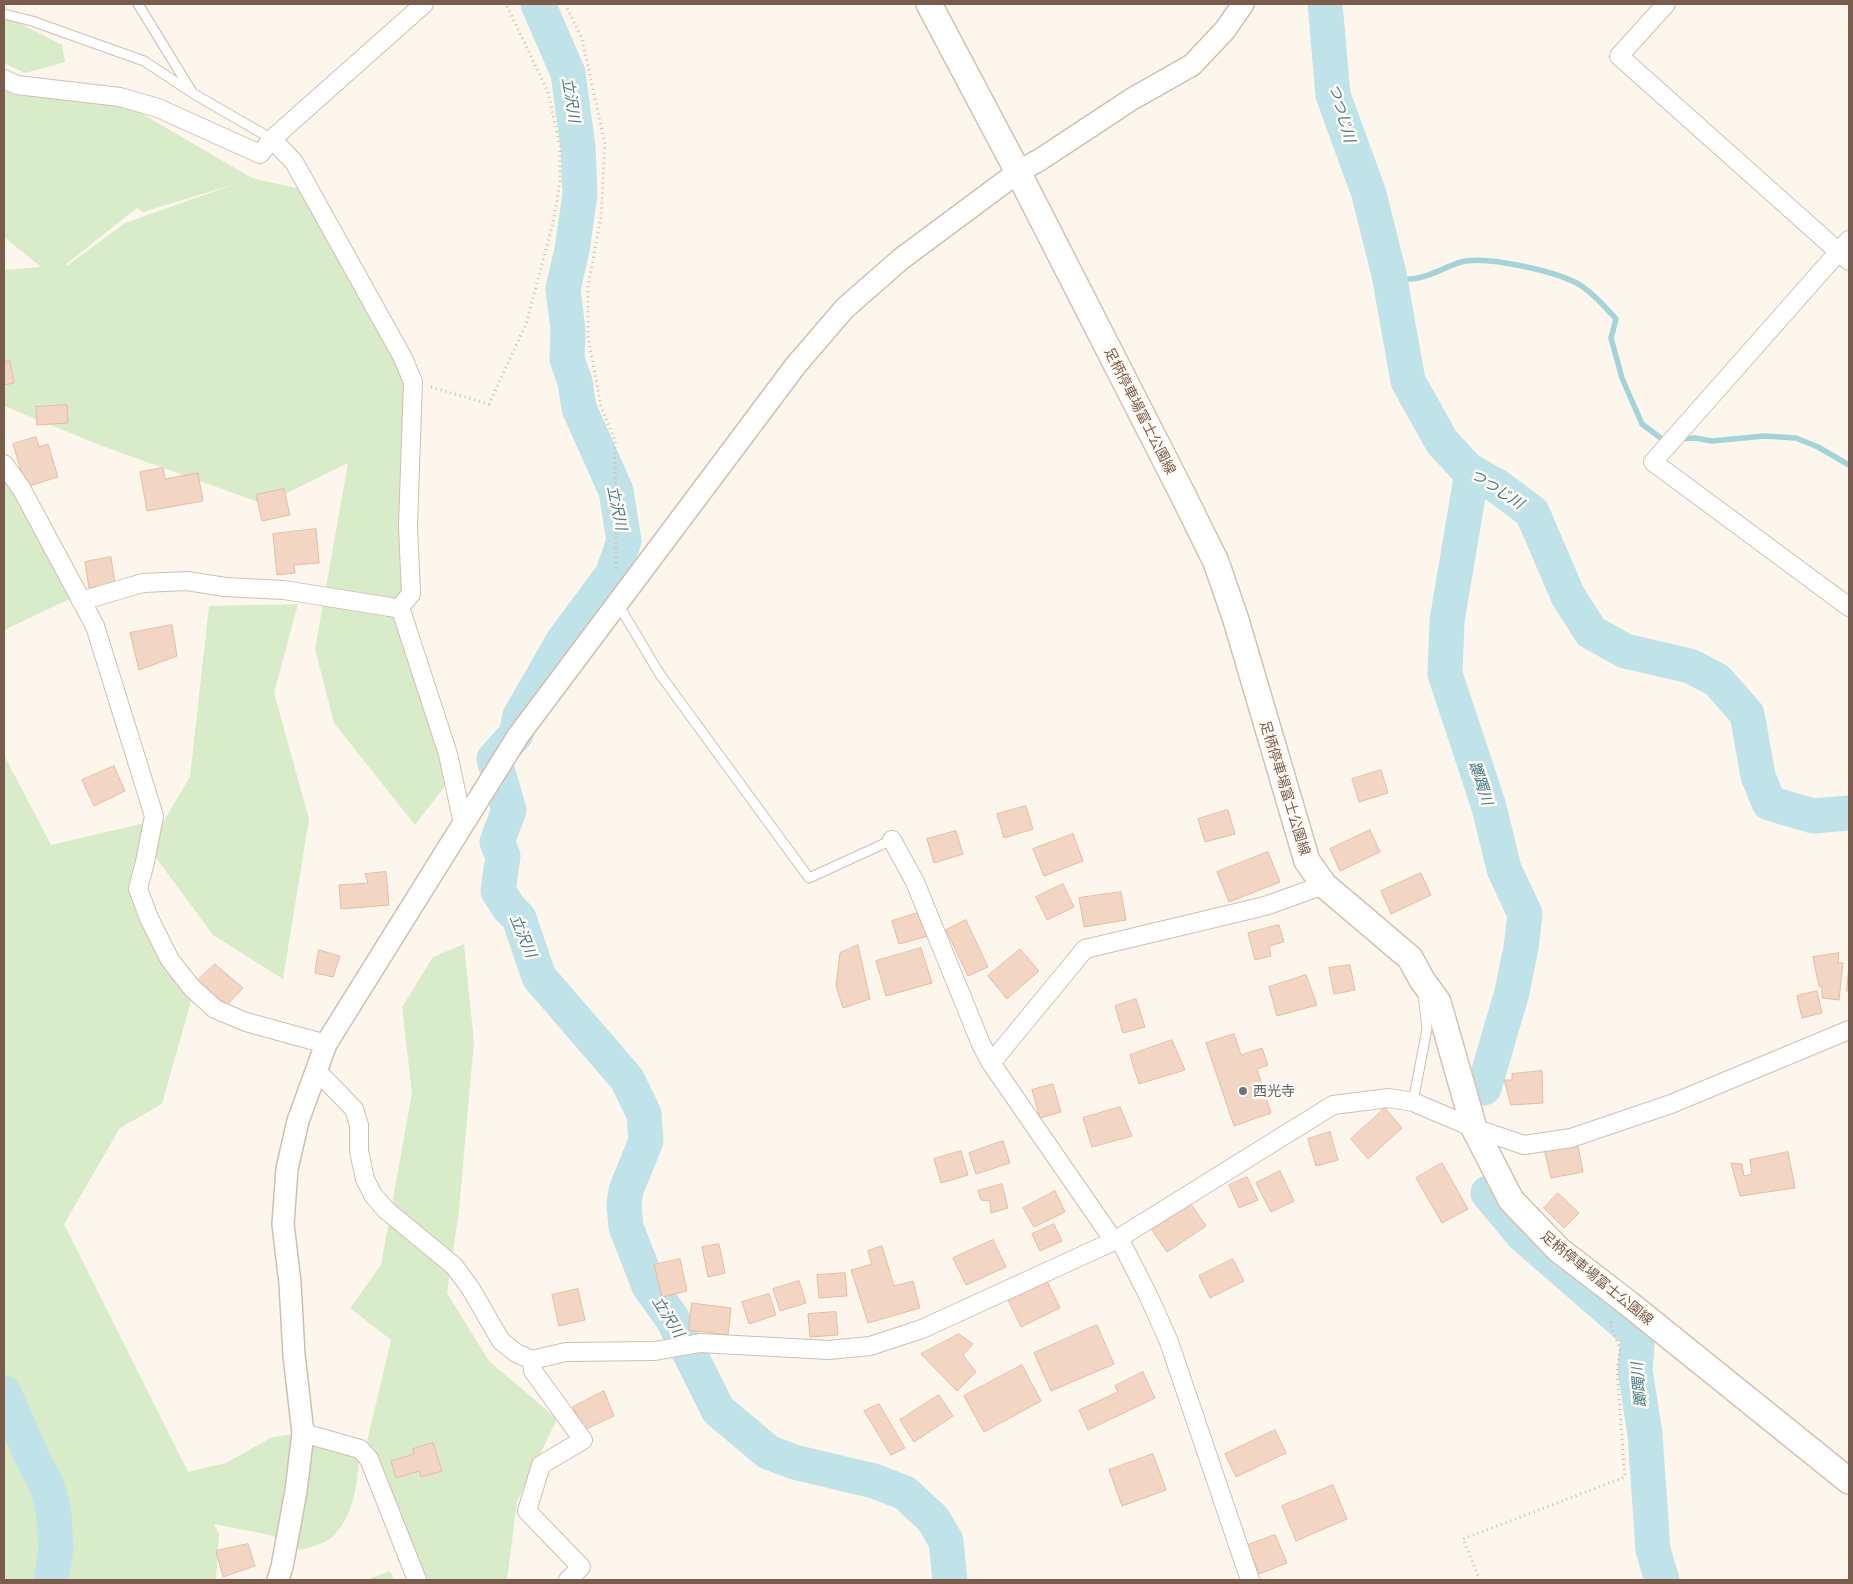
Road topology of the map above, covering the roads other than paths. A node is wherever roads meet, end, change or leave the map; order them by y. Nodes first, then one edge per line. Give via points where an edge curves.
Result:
1 (138, 4) edge
2 (424, 4) edge
3 (929, 4) edge
4 (1243, 4) edge
5 (1666, 4) edge
6 (4, 14) edge
7 (4, 79) edge
8 (194, 94) junction
9 (272, 139) junction
10 (1018, 172) junction
11 (1846, 251) edge
12 (4, 464) edge
13 (81, 601) junction
14 (617, 602) junction
15 (400, 607) junction
16 (1849, 607) edge
17 (463, 824) junction
18 (892, 840) joint
19 (1324, 886) junction
20 (1422, 980) junction
21 (1849, 1030) edge
22 (326, 1044) junction
23 (991, 1063) junction
24 (317, 1072) junction
25 (1413, 1102) junction
26 (1474, 1128) junction
27 (1117, 1240) junction
28 (532, 1360) junction
29 (304, 1433) junction
30 (1849, 1481) edge
31 (278, 1580) edge
32 (417, 1580) edge
33 (568, 1580) edge
34 (1250, 1580) edge

1 - 8 lane
2 - 9 street
3 - 10 main road, 足柄停車場富士公園線
4 - 10 street via 1225,30 1192,65
5 - 11 street via 1619,56
6 - 8 lane via 144,61
7 - 9 street via 16,86 120,97 158,108 260,154
8 - 9 lane
9 - 15 street via 294,162 403,358 413,382 408,526 411,594
10 - 14 street via 901,259 844,308 796,365
10 - 19 main road, 足柄停車場富士公園線 via 1216,562 1307,862
11 - 16 street via 1653,462
12 - 13 street via 21,488
13 - 15 street via 143,583 187,581 284,590
13 - 22 street via 95,626 154,816 138,889 170,960 192,988 215,1009 246,1022
14 - 17 street via 518,736
14 - 18 lane via 659,673 809,878
15 - 17 street via 448,754
17 - 22 street
18 - 23 street via 915,882
19 - 20 main road, 足柄停車場富士公園線 via 1410,958
19 - 23 street via 1265,906 1085,948
20 - 25 lane via 1427,1030
20 - 26 main road, 足柄停車場富士公園線 via 1438,1002
21 - 26 street via 1671,1104 1572,1138 1524,1145
22 - 24 street
23 - 27 street
24 - 28 street via 354,1109 359,1125 359,1152 365,1179 373,1195 386,1210 454,1266 501,1341
24 - 29 street via 298,1121 287,1169 283,1224
25 - 26 street
25 - 27 street via 1389,1098 1333,1105
26 - 30 main road, 足柄停車場富士公園線 via 1511,1200 1559,1250
27 - 28 street via 922,1329 870,1346 830,1350 700,1343 655,1351 566,1352
27 - 34 street via 1149,1297 1169,1342
28 - 33 street via 533,1371 583,1440 541,1465 527,1511 581,1567
29 - 31 street
29 - 32 street via 360,1449 369,1459

